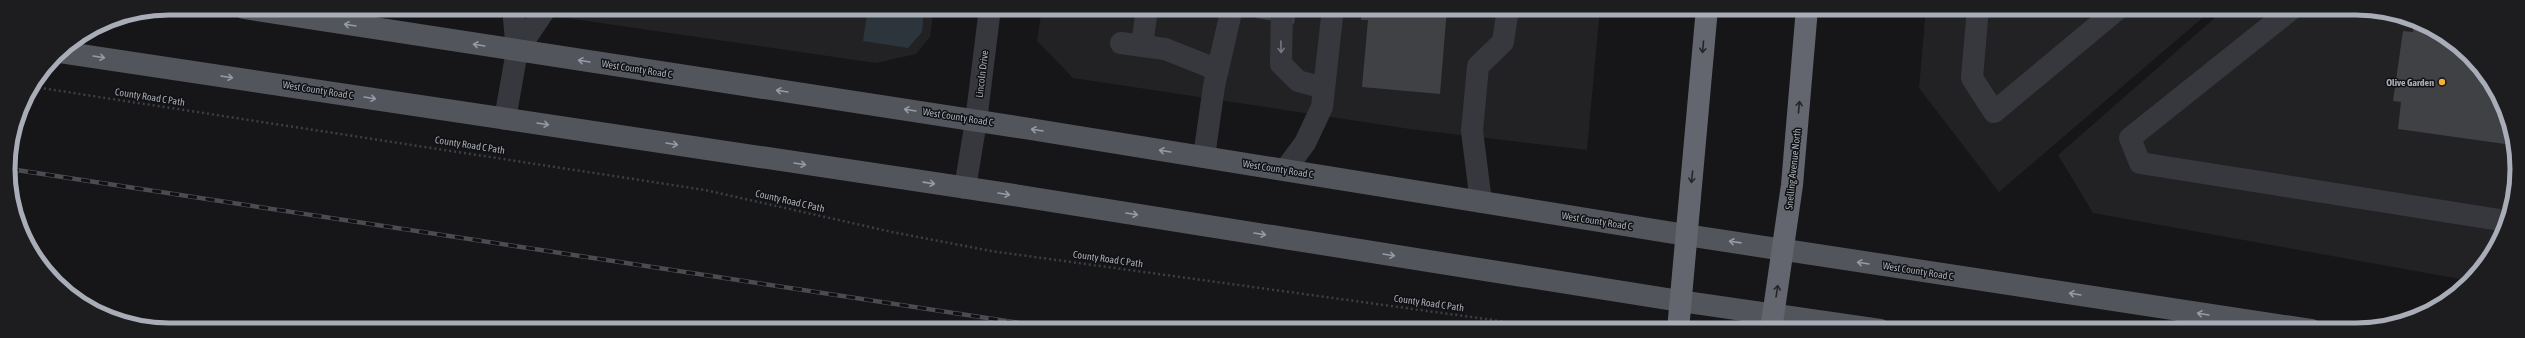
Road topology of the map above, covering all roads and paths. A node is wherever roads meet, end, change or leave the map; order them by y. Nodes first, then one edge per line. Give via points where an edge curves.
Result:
1 (288, 15) edge
2 (514, 15) edge
3 (541, 15) edge
4 (989, 15) edge
5 (1146, 15) edge
6 (1230, 15) edge
7 (1282, 15) edge
8 (1332, 15) edge
9 (1507, 15) edge
10 (1706, 15) edge
11 (1806, 15) edge
12 (1977, 15) edge
13 (2112, 15) edge
14 (2284, 15) edge
15 (1121, 43) dead end
16 (1142, 46) junction
17 (517, 51) junction
18 (67, 53) edge
19 (1218, 70) junction
20 (38, 88) edge
21 (1324, 88) junction
22 (505, 119) junction
23 (976, 120) junction
24 (1204, 157) junction
25 (1285, 170) junction
26 (965, 188) junction
27 (1481, 202) junction
28 (2501, 220) edge
29 (1686, 235) junction
30 (1784, 249) junction
31 (1680, 301) junction
32 (1772, 322) edge
33 (1508, 323) edge
34 (1678, 323) edge
35 (1786, 323) edge
36 (2265, 323) edge

17 -> 1 main road, West County Road C
2 - 17 street
3 - 17 street
4 - 23 street, Lincoln Drive
5 - 16 street
6 - 19 street
7 -> 21 street via 1281,64 1298,81
8 - 21 street
9 - 27 street via 1503,42 1478,66 1472,131
10 -> 29 highway
30 -> 11 highway, Snelling Avenue North
12 - 13 street via 1972,78 1994,112
14 - 28 street via 2130,138 2140,163
15 - 16 street
16 - 19 street via 1165,49
17 - 22 street
23 -> 17 main road, West County Road C
18 -> 22 main road, West County Road C
19 - 24 street
20 - 33 path, County Road C Path via 705,190 892,232 991,251
21 - 25 street via 1322,107 1305,143
22 -> 26 main road, West County Road C
24 -> 23 main road, West County Road C
23 - 26 street, Lincoln Drive
24 - 25 main road, West County Road C
25 - 27 main road, West County Road C
26 -> 31 main road, West County Road C
27 - 29 main road, West County Road C
30 -> 29 main road, West County Road C
29 - 31 highway
32 -> 30 highway, Snelling Avenue North
36 -> 30 main road, West County Road C
31 - 32 main road, West County Road C
31 - 34 highway
32 - 35 main road, West County Road C

